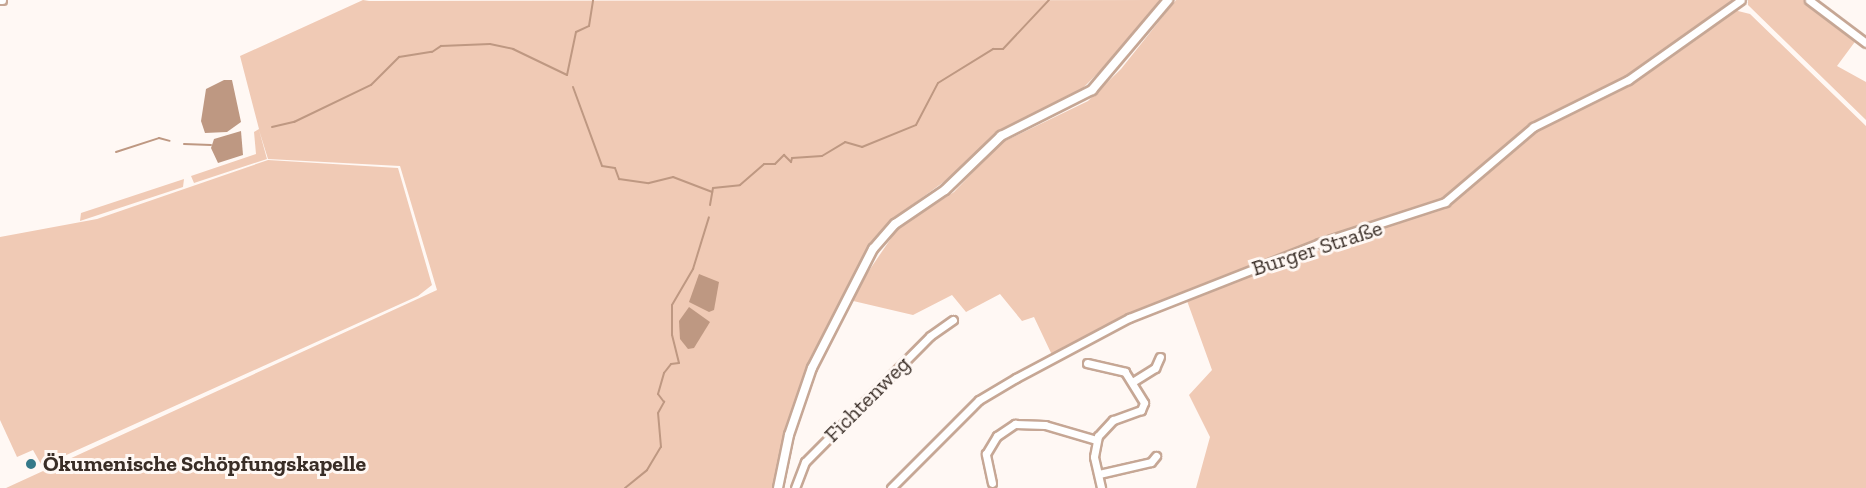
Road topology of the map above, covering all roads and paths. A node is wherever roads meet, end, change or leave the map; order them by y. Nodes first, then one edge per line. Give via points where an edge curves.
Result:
1 (1167, 0) edge
2 (1741, 0) edge
3 (1809, 0) edge
4 (1866, 43) edge
5 (952, 320) dead end
6 (1160, 357) dead end
7 (1087, 363) dead end
8 (1134, 381) junction
9 (1096, 440) junction
10 (1156, 456) dead end
11 (1098, 474) junction
12 (992, 483) dead end
13 (778, 488) edge
14 (795, 488) edge
15 (891, 488) edge
16 (1101, 488) edge

1 - 13 street via 1092,90 1001,136 945,190 884,236 858,274 812,368
2 - 15 street, Burger Straße via 1628,80 1533,127 1445,202 1318,243 1138,314 1024,374 979,400
3 - 4 street
5 - 14 street, Fichtenweg via 930,336 805,462
6 - 8 street via 1155,368
7 - 8 street via 1117,367
8 - 9 street via 1143,407 1113,420
9 - 11 street
9 - 12 street via 1045,425 1015,424 997,436 986,453
10 - 11 street via 1150,462
11 - 16 street

